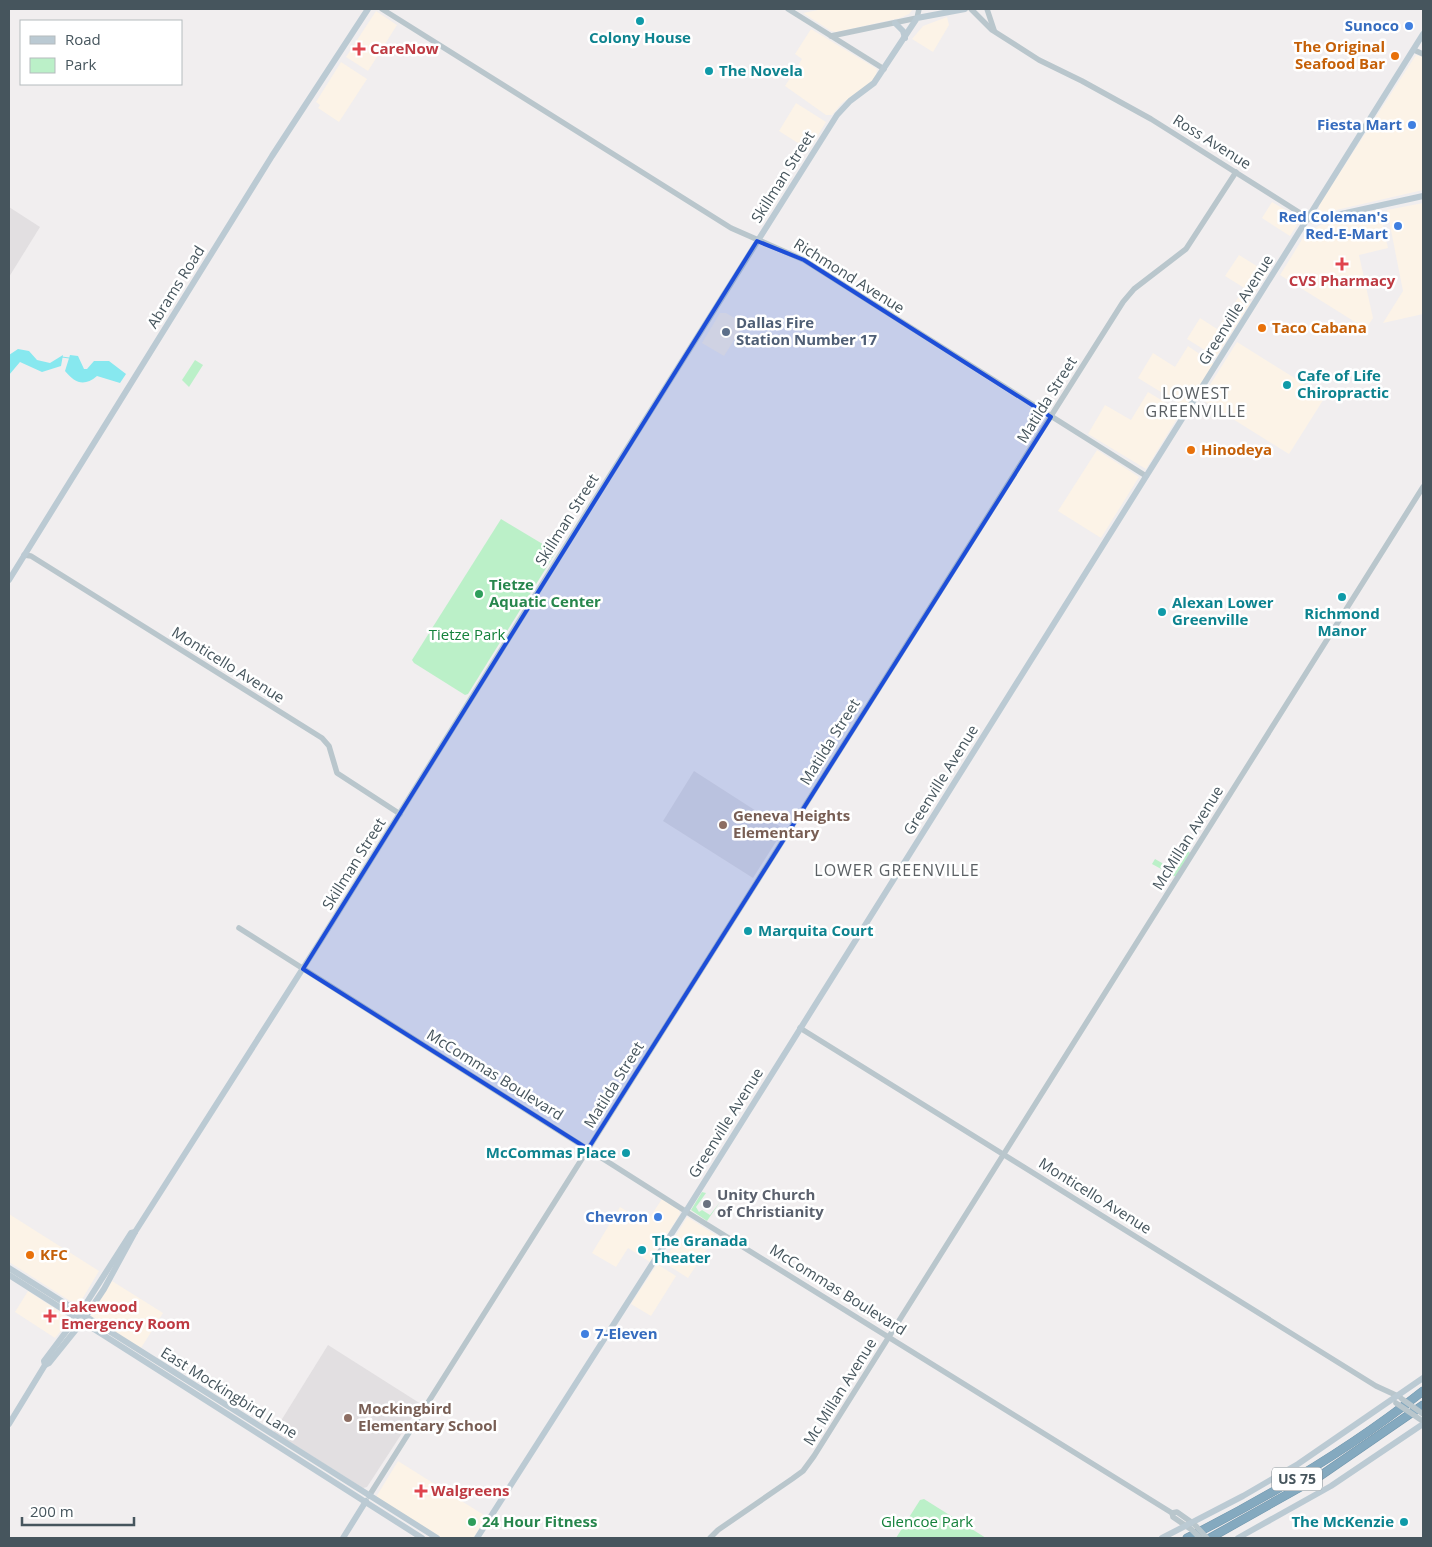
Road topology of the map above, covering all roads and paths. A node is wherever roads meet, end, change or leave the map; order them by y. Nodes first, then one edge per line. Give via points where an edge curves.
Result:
1 (368, 9) edge
2 (382, 9) edge
3 (788, 9) edge
4 (919, 9) edge
5 (964, 9) edge
6 (971, 9) edge
7 (987, 9) edge
8 (917, 18) junction
9 (895, 23) junction
10 (851, 32) junction
11 (997, 34) junction
12 (1423, 34) edge
13 (831, 36) junction
14 (905, 38) junction
15 (846, 45) junction
16 (1414, 50) junction
17 (1423, 54) edge
18 (884, 70) junction
19 (1236, 172) junction
20 (1423, 196) edge
21 (1308, 218) junction
22 (757, 241) junction
23 (1051, 417) junction
24 (1146, 476) junction
25 (1423, 488) edge
26 (24, 555) junction
27 (9, 580) edge
28 (400, 814) junction
29 (239, 928) dead end
30 (303, 969) junction
31 (800, 1028) junction
32 (588, 1149) junction
33 (1005, 1155) junction
34 (975, 1202) joint
35 (686, 1211) junction
36 (9, 1268) edge
37 (9, 1275) edge
38 (27, 1283) junction
39 (83, 1314) junction
40 (79, 1321) junction
41 (890, 1337) junction
42 (124, 1345) junction
43 (1423, 1378) edge
44 (1423, 1391) edge
45 (1397, 1400) junction
46 (1423, 1405) edge
47 (1410, 1415) junction
48 (1423, 1418) edge
49 (9, 1424) edge
50 (369, 1496) junction
51 (365, 1504) junction
52 (1191, 1526) junction
53 (343, 1538) edge
54 (422, 1538) edge
55 (437, 1538) edge
56 (477, 1538) edge
57 (710, 1538) edge
58 (1162, 1538) edge
59 (1187, 1538) edge
60 (1200, 1538) edge
61 (1208, 1538) edge
62 (1238, 1538) edge

1 - 26 main road, Abrams Road via 272,156
2 - 22 street, Richmond Avenue via 731,228
3 - 13 street
4 - 8 street, Skillman Street
5 - 8 main road
6 - 11 street, Ross Avenue
7 - 11 street
8 - 9 street
8 - 14 main road, Skillman Street
9 - 10 street
9 - 14 main road
10 - 13 street
10 - 15 street via 844,39
11 - 19 street, Ross Avenue via 1144,115
12 - 16 main road, Greenville Avenue
13 - 15 street
14 - 18 main road, Skillman Street
15 - 18 street
16 - 17 street
16 - 21 main road, Greenville Avenue
18 - 22 main road, Skillman Street via 842,109
19 - 21 street, Ross Avenue
19 - 23 street, Matilda Street via 1186,249 1130,294
20 - 21 main road via 1314,220
21 - 24 main road, Greenville Avenue
22 - 23 street, Richmond Avenue via 804,260
22 - 28 main road, Skillman Street
23 - 24 street, Richmond Avenue
23 - 32 street, Matilda Street
24 - 31 main road, Greenville Avenue
25 - 33 street, McMillan Avenue
26 - 27 main road, Abrams Road
26 - 28 street, Monticello Avenue via 31,556 322,738 329,746 337,773
28 - 30 main road, Skillman Street
29 - 30 street, McCommas Boulevard
30 - 32 street, McCommas Boulevard
30 - 39 main road, Skillman Street via 135,1232 125,1254
31 - 33 street, Monticello Avenue
31 - 35 main road, Greenville Avenue
32 - 35 street, McCommas Boulevard
32 - 50 street, Matilda Street
33 - 34 street, McMillan Avenue
33 - 45 street, Monticello Avenue
34 - 41 street, Mc Millan Avenue
35 - 41 street, McCommas Boulevard
35 - 56 main road, Greenville Avenue
36 - 38 main road, East Mockingbird Lane
37 - 38 main road, East Mockingbird Lane
38 - 39 main road, East Mockingbird Lane
38 - 40 main road, East Mockingbird Lane
39 - 40 main road, Skillman Street
39 - 42 main road, East Mockingbird Lane
40 - 42 main road, East Mockingbird Lane
40 - 49 main road, Skillman Street via 44,1361 45,1365
41 - 52 street, McCommas Boulevard via 1172,1512 1177,1512
41 - 57 street, Mc Millan Avenue via 807,1466
42 - 50 main road, East Mockingbird Lane
42 - 51 main road, East Mockingbird Lane
43 - 45 main road
44 - 59 highway, US 75 via 1347,1447 1301,1476
45 - 48 street, Monticello Avenue, bridge
45 - 52 main road via 1305,1460
46 - 47 highway, US 75
47 - 48 highway
47 - 61 highway, US 75 via 1314,1480
48 - 62 main road via 1331,1486
50 - 51 main road
50 - 55 main road, East Mockingbird Lane
51 - 53 main road
51 - 54 main road, East Mockingbird Lane
52 - 58 main road
52 - 60 street, McCommas Boulevard, bridge
52 - 61 street, McCommas Boulevard, bridge

